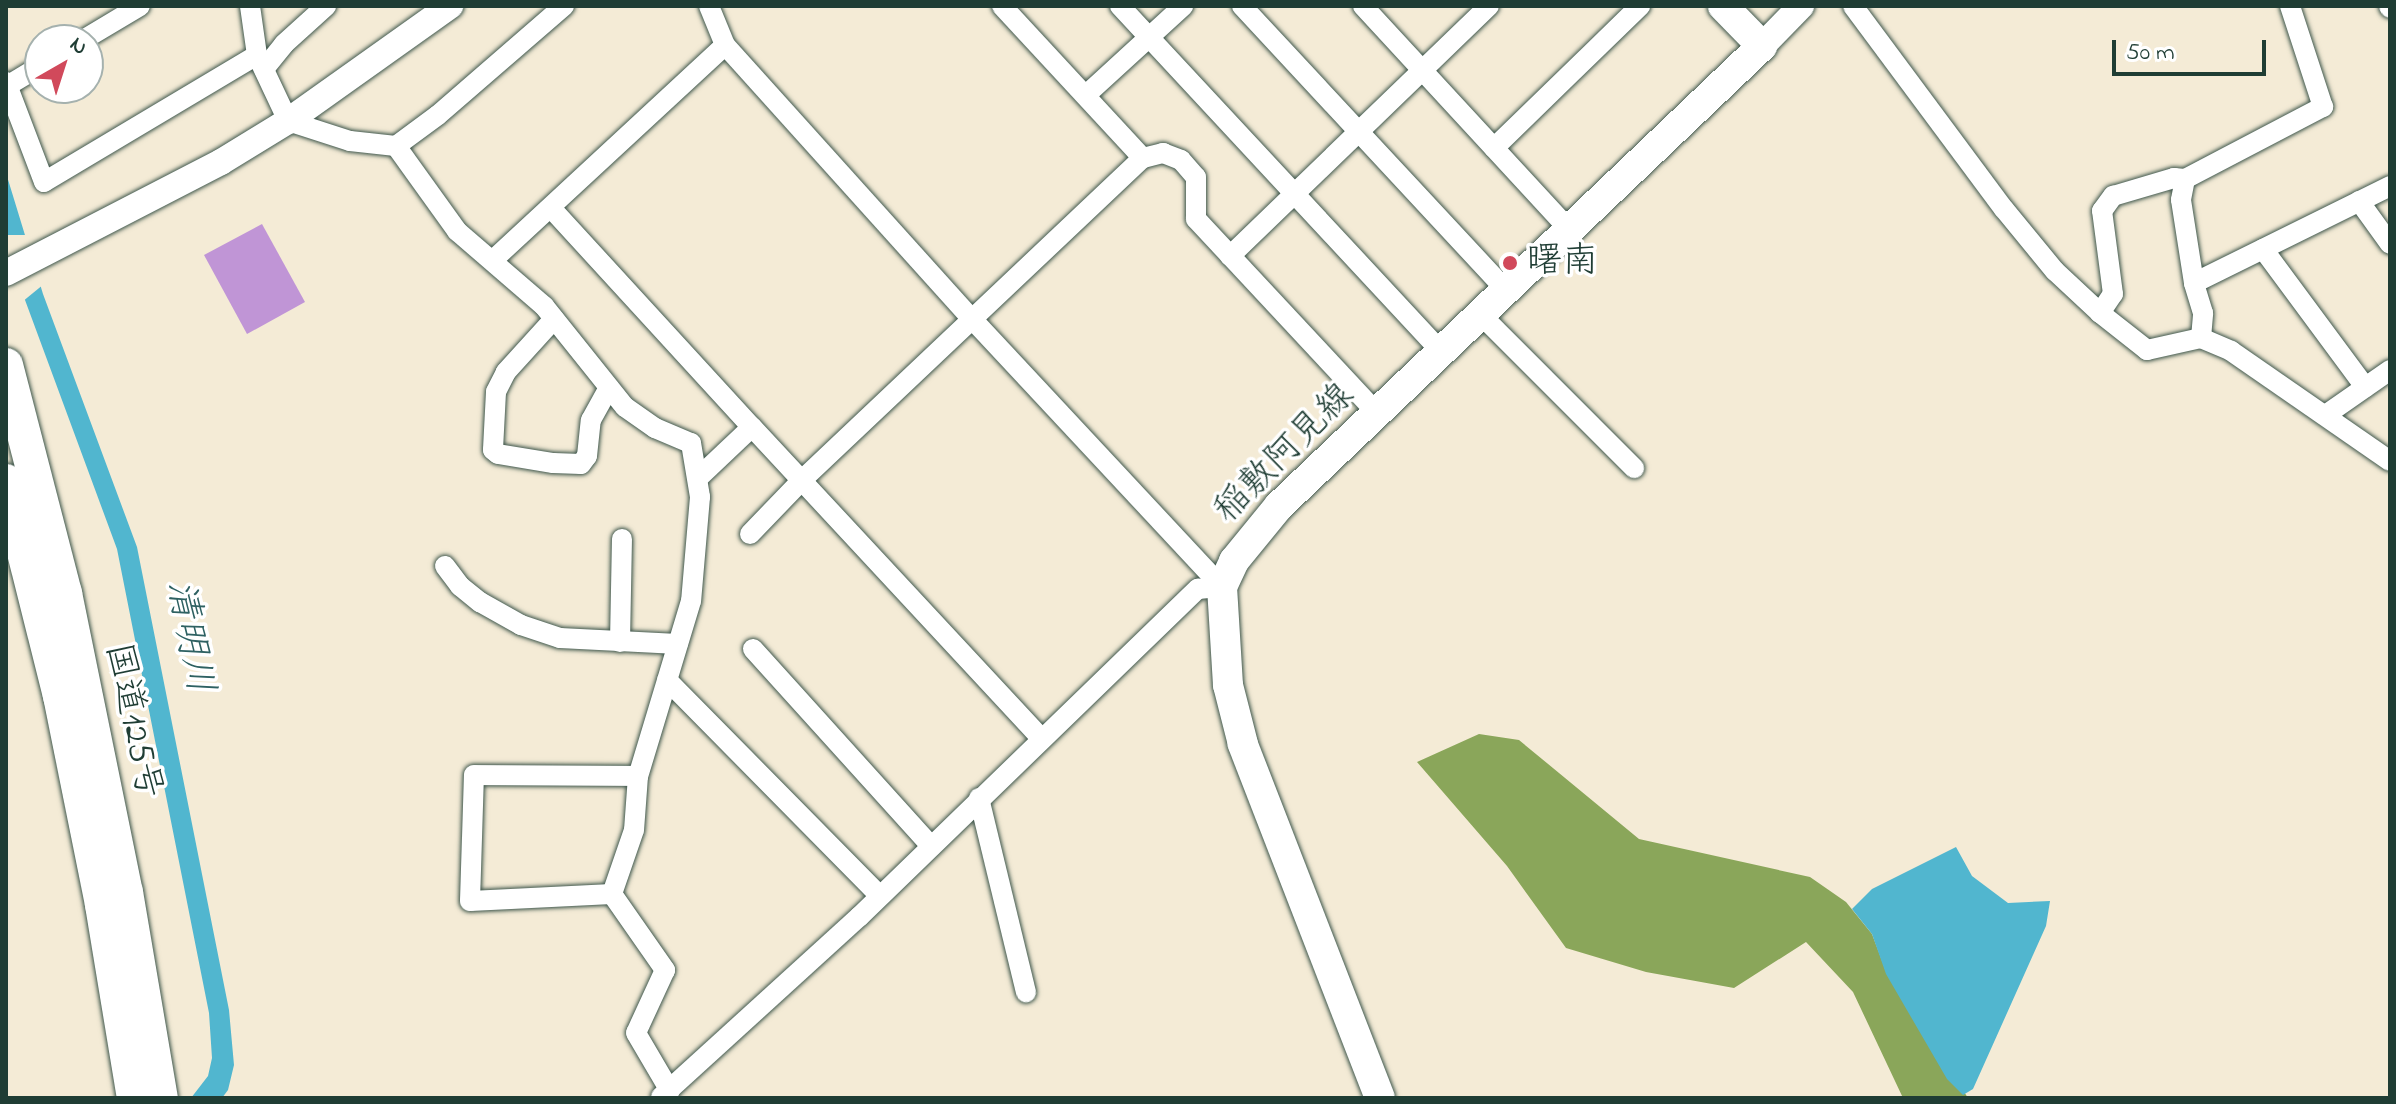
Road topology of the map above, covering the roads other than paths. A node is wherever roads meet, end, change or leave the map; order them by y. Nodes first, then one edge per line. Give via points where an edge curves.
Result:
1 (140, 6) edge
2 (250, 6) edge
3 (326, 6) edge
4 (450, 6) edge
5 (564, 6) edge
6 (709, 6) edge
7 (1002, 6) edge
8 (1120, 6) edge
9 (1183, 6) edge
10 (1242, 6) edge
11 (1363, 6) edge
12 (1489, 6) edge
13 (1640, 6) edge
14 (1723, 6) edge
15 (1801, 6) edge
16 (1853, 6) edge
17 (2290, 6) edge
18 (104, 27) edge
19 (1150, 38) junction
20 (725, 45) junction
21 (1762, 46) junction
22 (260, 62) junction
23 (1422, 70) junction
24 (7, 84) edge
25 (1086, 95) junction
26 (288, 121) junction
27 (1359, 131) junction
28 (396, 146) junction
29 (1494, 148) junction
30 (1143, 158) junction
31 (2185, 179) junction
32 (2390, 186) edge
33 (1295, 194) junction
34 (2359, 201) junction
35 (551, 208) junction
36 (1569, 229) junction
37 (2390, 244) edge
38 (2263, 249) junction
39 (1230, 256) junction
40 (493, 260) junction
41 (6, 273) edge
42 (2194, 283) junction
43 (1505, 289) junction
44 (2100, 313) junction
45 (1480, 314) junction
46 (554, 319) junction
47 (973, 320) junction
48 (2201, 338) junction
49 (1441, 352) junction
50 (6, 365) edge
51 (2390, 370) edge
52 (2365, 387) junction
53 (609, 388) junction
54 (1378, 414) junction
55 (2327, 414) junction
56 (752, 427) junction
57 (2390, 461) edge
58 (1634, 468) dead end
59 (698, 478) junction
60 (802, 480) junction
61 (6, 481) edge
62 (750, 534) dead end
63 (622, 539) dead end
64 (445, 566) dead end
65 (1222, 587) junction
66 (620, 642) junction
67 (678, 644) junction
68 (753, 649) dead end
69 (667, 680) junction
70 (1041, 738) junction
71 (638, 776) junction
72 (979, 798) junction
73 (931, 846) junction
74 (612, 894) junction
75 (880, 896) junction
76 (1026, 992) dead end
77 (665, 1094) edge
78 (152, 1097) edge
79 (1380, 1098) edge

1 - 18 street
2 - 22 street
3 - 22 street
4 - 26 street
5 - 28 street
6 - 20 street
7 - 25 street
8 - 19 street
9 - 19 street
10 - 27 street
11 - 23 street
12 - 23 street
13 - 29 street
14 - 21 main road
15 - 21 street
16 - 44 street via 2004,209 2055,271
17 - 31 street via 2323,107
19 - 25 street
19 - 33 street
20 - 35 street
20 - 47 street
21 - 36 main road, 稲敷阿見線
22 - 24 street via 44,182
22 - 26 street
23 - 27 street
23 - 29 street
25 - 30 street
26 - 28 street via 350,141
26 - 41 street via 221,162
27 - 33 street
27 - 43 street
28 - 40 street via 457,231
29 - 36 street
30 - 39 street via 1163,153 1181,160 1196,177 1196,219
30 - 47 street
31 - 42 street via 2181,200
31 - 44 street via 2113,196 2102,211 2113,294
32 - 34 street
33 - 39 street
33 - 49 street
34 - 37 street
34 - 38 street
35 - 40 street
35 - 56 street
36 - 43 main road, 稲敷阿見線
38 - 42 street
38 - 52 street
39 - 54 street
40 - 46 street
42 - 48 street via 2203,313
43 - 45 main road, 稲敷阿見線
44 - 48 street via 2147,350
45 - 49 main road, 稲敷阿見線
45 - 58 street
46 - 53 street
46 - 53 street via 506,372 496,392 493,450 581,464 587,456 591,420
47 - 60 street
47 - 65 street
48 - 55 street via 2231,351
49 - 54 main road, 稲敷阿見線
50 - 78 highway, 国道125号 via 65,593 126,892
51 - 52 street
52 - 55 street
53 - 59 street via 655,428 691,443
54 - 65 main road, 稲敷阿見線 via 1262,525 1234,561
55 - 57 street
56 - 59 street
56 - 60 street
59 - 67 street via 691,601
60 - 62 street
60 - 70 street
61 - 78 highway, 国道125号 via 60,696 102,905
63 - 66 street
64 - 66 street via 480,602 521,625 560,638
65 - 70 street via 1198,589
65 - 79 main road via 1228,685 1243,744
66 - 67 street
67 - 69 street
68 - 73 street
69 - 71 street
69 - 75 street
70 - 72 street
71 - 74 street via 634,830
71 - 74 street via 474,775 470,901
72 - 73 street
72 - 76 street
73 - 75 street
74 - 77 street via 665,970 636,1033
75 - 77 street

